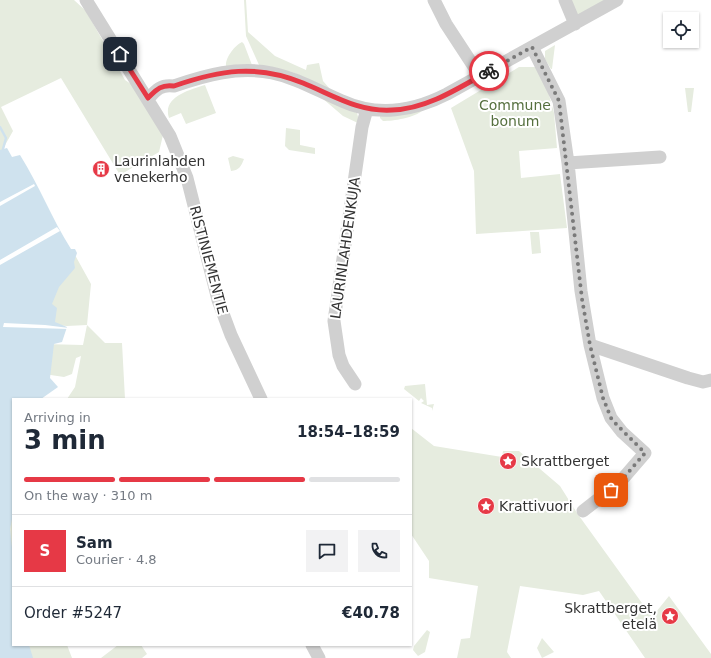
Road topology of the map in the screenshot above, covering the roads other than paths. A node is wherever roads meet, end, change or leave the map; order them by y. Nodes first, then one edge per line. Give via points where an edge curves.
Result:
1 (86, 0) edge
2 (434, 0) edge
3 (564, 0) edge
4 (618, 0) edge
5 (575, 24) junction
6 (532, 47) junction
7 (480, 76) junction
8 (148, 98) junction
9 (367, 109) junction
10 (660, 158) dead end
11 (568, 164) junction
12 (590, 345) junction
13 (711, 380) edge
14 (355, 384) dead end
15 (261, 398) edge
16 (583, 511) dead end
17 (313, 646) edge
18 (319, 658) edge

1 - 8 street, RISTINIEMENTIE
2 - 7 street via 446,24
3 - 5 street
4 - 5 street
5 - 6 street
6 - 7 street
6 - 11 street via 559,101
7 - 9 street via 422,105 392,110
8 - 9 street via 164,96 174,86 222,72 255,70 290,78 343,102
8 - 15 street, RISTINIEMENTIE via 170,136 187,178 218,300 231,335
9 - 14 street, LAURINLAHDENKUJA via 362,127 334,321 337,348
10 - 11 street
11 - 12 street via 581,291
12 - 13 street via 688,378 703,382
12 - 16 street via 605,405 611,418 645,453 620,482
17 - 18 street

